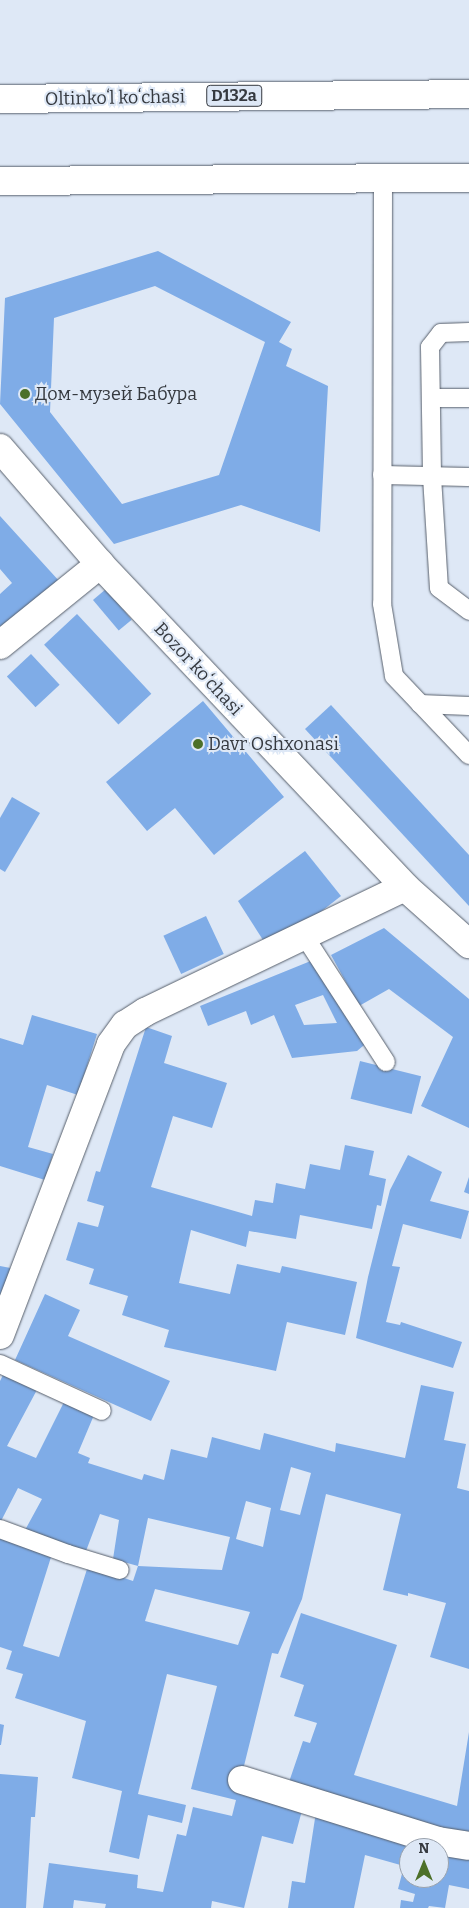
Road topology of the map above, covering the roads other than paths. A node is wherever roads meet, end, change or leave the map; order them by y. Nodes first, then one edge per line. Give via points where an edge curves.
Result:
1 (469, 94) edge
2 (0, 99) edge
3 (469, 178) edge
4 (383, 179) junction
5 (0, 181) edge
6 (469, 332) edge
7 (431, 398) junction
8 (469, 398) edge
9 (0, 448) edge
10 (382, 475) junction
11 (432, 477) junction
12 (469, 478) edge
13 (100, 564) junction
14 (469, 611) edge
15 (0, 645) edge
16 (420, 704) junction
17 (469, 706) edge
18 (469, 755) edge
19 (405, 887) junction
20 (304, 937) junction
21 (469, 944) edge
22 (386, 1062) dead end
23 (0, 1335) edge
24 (0, 1364) edge
25 (102, 1411) dead end
26 (0, 1529) edge
27 (120, 1570) dead end
28 (242, 1780) dead end
29 (469, 1846) edge

1 - 2 street, Oltinkoʻl koʻchasi / D132a
3 - 4 street
4 - 5 street
4 - 10 lane
6 - 7 lane via 441,333 430,347
7 - 8 lane
7 - 11 lane
9 - 13 street, Bozor koʻchasi
10 - 11 lane
10 - 16 lane via 382,604 394,676
11 - 12 lane
11 - 14 lane via 439,588
13 - 15 street
13 - 19 street, Bozor koʻchasi
16 - 17 lane
16 - 18 lane
19 - 20 street
19 - 21 street, Bozor koʻchasi
20 - 22 lane
20 - 23 street via 125,1025 111,1044
24 - 25 lane
26 - 27 lane
28 - 29 street via 438,1841

